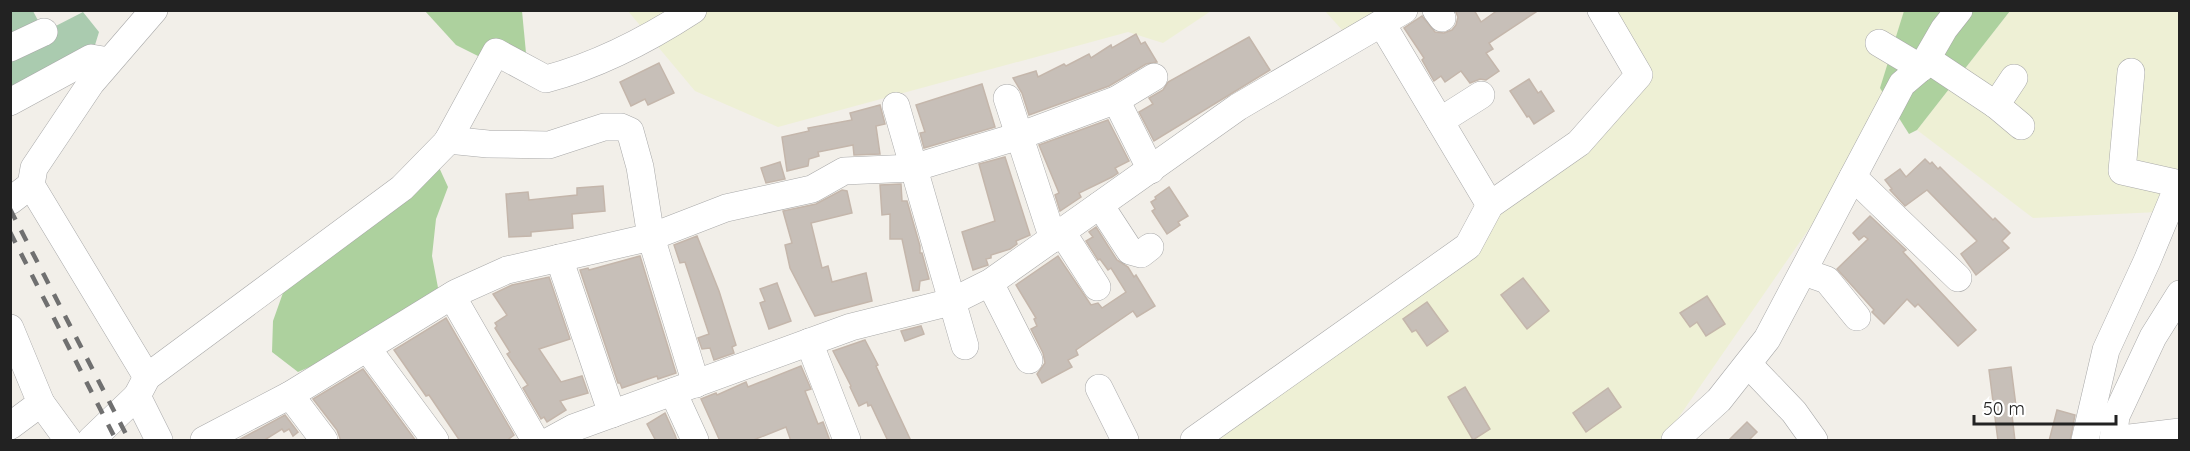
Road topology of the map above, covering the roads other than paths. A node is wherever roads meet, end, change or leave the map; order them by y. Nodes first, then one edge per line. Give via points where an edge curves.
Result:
1 (154, 10) edge
2 (693, 10) edge
3 (1601, 10) edge
4 (1959, 10) edge
5 (1393, 17) edge
6 (44, 32) dead end
7 (1879, 43) dead end
8 (10, 48) edge
9 (109, 61) junction
10 (1917, 70) junction
11 (2131, 72) dead end
12 (1154, 77) dead end
13 (2014, 78) dead end
14 (1481, 95) dead end
15 (1006, 98) dead end
16 (1116, 100) junction
17 (10, 102) edge
18 (1996, 105) junction
19 (896, 106) dead end
20 (1440, 121) junction
21 (2021, 126) dead end
22 (1019, 136) junction
23 (448, 140) junction
24 (914, 168) junction
25 (1151, 170) junction
26 (1853, 177) junction
27 (2179, 184) edge
28 (21, 193) edge
29 (1490, 205) junction
30 (1100, 206) junction
31 (1058, 236) junction
32 (651, 237) junction
33 (1150, 247) dead end
34 (559, 258) junction
35 (1804, 272) junction
36 (1958, 278) dead end
37 (990, 283) junction
38 (1097, 287) dead end
39 (2180, 294) edge
40 (452, 296) junction
41 (951, 302) junction
42 (1857, 316) dead end
43 (10, 328) edge
44 (809, 342) junction
45 (965, 346) dead end
46 (367, 348) junction
47 (1029, 360) dead end
48 (1748, 364) junction
49 (142, 386) junction
50 (684, 388) junction
51 (1099, 388) dead end
52 (290, 395) junction
53 (41, 403) junction
54 (612, 414) junction
55 (10, 426) edge
56 (2180, 432) edge
57 (209, 439) edge
58 (68, 441) edge
59 (91, 441) edge
60 (159, 441) edge
61 (324, 441) edge
62 (435, 441) edge
63 (535, 441) edge
64 (551, 441) edge
65 (695, 441) edge
66 (847, 441) edge
67 (1125, 441) edge
68 (1194, 441) edge
69 (1675, 441) edge
70 (1814, 441) edge
71 (2085, 441) edge
72 (2113, 441) edge

1 - 9 street
2 - 23 street via 651,37 574,72 546,79 496,52
3 - 29 street via 1640,75 1580,142
4 - 10 street
5 - 20 street
5 - 25 street via 1238,107
6 - 8 street
7 - 10 street
9 - 17 street via 91,58
9 - 28 street via 34,168
10 - 18 street
10 - 26 street
11 - 27 street via 2122,171
12 - 16 street
13 - 18 street
14 - 20 street
15 - 22 street
16 - 22 street
16 - 25 street
18 - 21 street
19 - 24 street
20 - 29 street
22 - 24 street
22 - 31 street
23 - 32 street via 549,145 589,131 621,127 630,131
23 - 49 street via 402,188
24 - 32 street via 844,171 812,189 726,208
24 - 41 street
25 - 30 street
26 - 35 street
26 - 36 street
27 - 71 street via 2106,350
28 - 49 street
29 - 68 street via 1468,246
30 - 31 street
30 - 33 street via 1130,251 1141,254
31 - 37 street
31 - 38 street
32 - 34 street
32 - 50 street
34 - 40 street via 507,270
34 - 54 street
35 - 42 street via 1827,280
35 - 48 street via 1767,339
37 - 41 street
37 - 47 street
39 - 72 street via 2153,337 2116,416
40 - 46 street
40 - 63 street
41 - 44 street via 851,327
41 - 45 street
43 - 53 street
44 - 50 street
44 - 66 street
46 - 52 street
46 - 62 street
48 - 69 street via 1719,400
48 - 70 street via 1794,412
49 - 59 street
49 - 60 street
50 - 54 street
50 - 65 street
51 - 67 street
52 - 57 street
52 - 61 street
53 - 55 street
53 - 58 street
54 - 64 street
56 - 72 street

